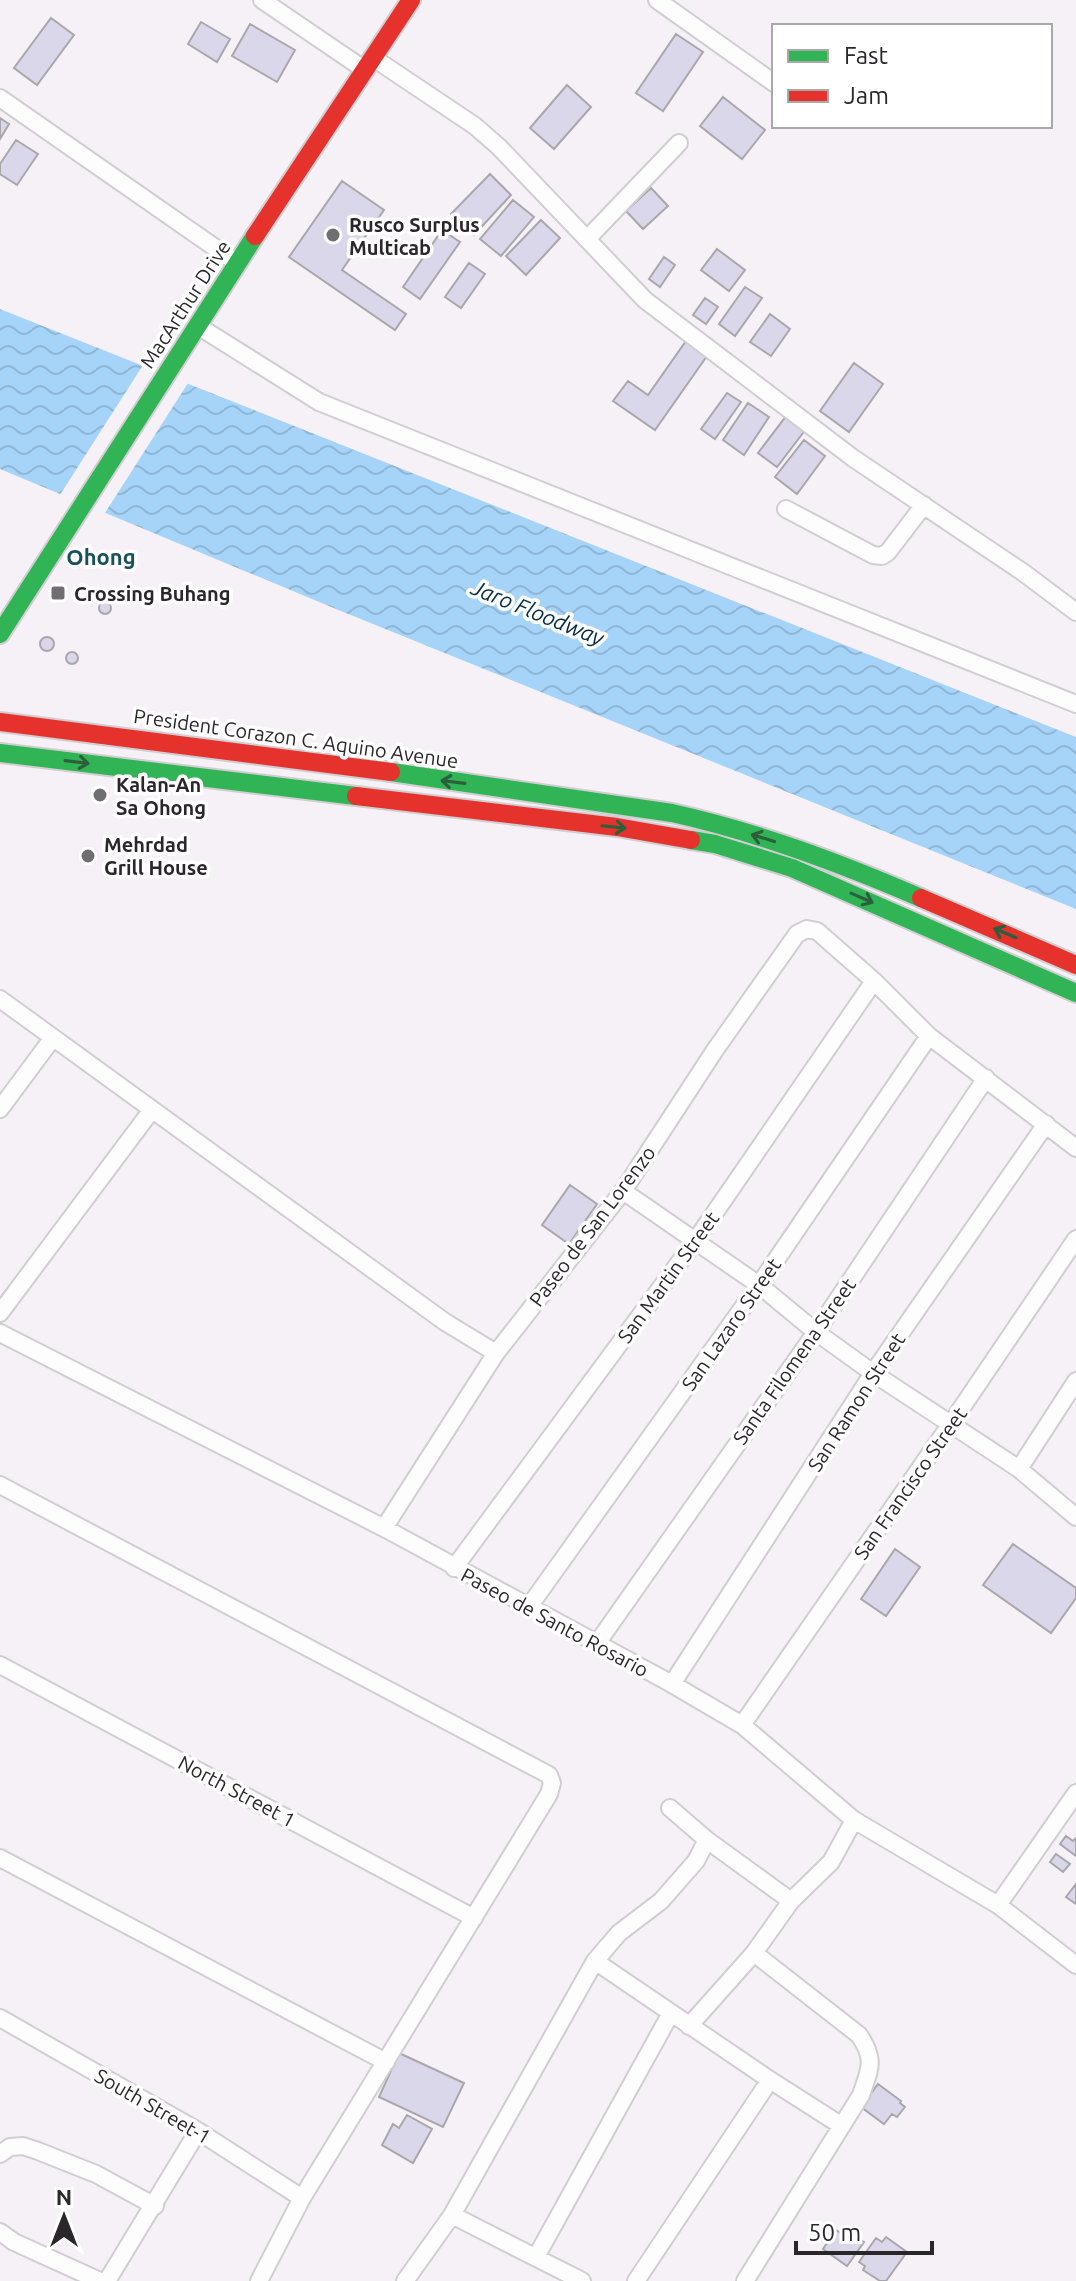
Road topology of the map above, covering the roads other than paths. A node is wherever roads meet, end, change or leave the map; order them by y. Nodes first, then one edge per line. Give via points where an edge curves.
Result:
1 (262, 0) edge
2 (411, 0) edge
3 (657, 0) edge
4 (368, 64) junction
5 (772, 82) edge
6 (0, 98) edge
7 (679, 143) dead end
8 (587, 239) junction
9 (237, 263) junction
10 (195, 330) junction
11 (924, 505) junction
12 (786, 509) dead end
13 (1076, 612) edge
14 (0, 634) edge
15 (1076, 704) edge
16 (0, 712) edge
17 (0, 722) edge
18 (28, 725) junction
19 (0, 737) edge
20 (0, 753) edge
21 (585, 801) junction
22 (543, 807) junction
23 (584, 824) junction
24 (1076, 965) edge
25 (874, 981) junction
26 (1076, 993) edge
27 (0, 999) edge
28 (929, 1036) junction
29 (52, 1039) junction
30 (986, 1078) junction
31 (0, 1109) edge
32 (151, 1111) junction
33 (1046, 1124) junction
34 (1076, 1148) edge
35 (623, 1191) junction
36 (1076, 1239) edge
37 (696, 1240) junction
38 (759, 1285) junction
39 (0, 1313) edge
40 (816, 1332) junction
41 (0, 1333) edge
42 (496, 1353) junction
43 (873, 1373) junction
44 (1076, 1381) edge
45 (950, 1425) junction
46 (1019, 1469) junction
47 (0, 1485) edge
48 (1076, 1516) edge
49 (384, 1528) junction
50 (454, 1568) junction
51 (528, 1608) junction
52 (598, 1642) junction
53 (0, 1665) edge
54 (672, 1684) junction
55 (742, 1725) junction
56 (1076, 1793) edge
57 (670, 1808) dead end
58 (854, 1820) junction
59 (707, 1840) junction
60 (0, 1858) edge
61 (791, 1901) junction
62 (998, 1905) junction
63 (474, 1918) junction
64 (754, 1953) junction
65 (595, 1961) junction
66 (1075, 1961) edge
67 (671, 2013) junction
68 (0, 2018) edge
69 (689, 2026) junction
70 (386, 2062) junction
71 (770, 2080) junction
72 (842, 2126) junction
73 (198, 2131) junction
74 (0, 2154) edge
75 (302, 2198) junction
76 (155, 2206) junction
77 (452, 2215) junction
78 (0, 2232) edge
79 (536, 2257) junction
80 (408, 2280) edge
81 (100, 2281) edge
82 (107, 2281) edge
83 (259, 2281) edge
84 (582, 2281) edge
85 (636, 2281) edge
86 (745, 2281) edge

1 - 4 street
2 - 4 main road, MacArthur Drive
3 - 5 street
4 - 8 street via 475,126
4 - 9 main road, MacArthur Drive
6 - 9 street
7 - 8 street
8 - 11 street via 645,300 853,458
9 - 10 main road, MacArthur Drive
10 - 14 main road, MacArthur Drive
10 - 15 street via 319,402
11 - 12 street via 882,556
11 - 13 street
16 - 18 main road
17 - 18 main road, President Corazon C. Aquino Avenue
21 -> 18 main road, President Corazon C. Aquino Avenue
19 - 22 main road
20 -> 23 main road
21 - 22 main road, President Corazon C. Aquino Avenue
24 -> 21 main road, President Corazon C. Aquino Avenue via 797,848 718,823
22 - 23 main road
23 -> 26 main road via 703,841 792,868
25 - 28 street
25 - 35 street, Paseo de San Lorenzo via 817,931 797,934
25 - 37 street, San Martin Street
27 - 29 street
28 - 30 street
28 - 38 street, San Lazaro Street
29 - 31 street
29 - 32 street
30 - 33 street
30 - 40 street, Santa Filomena Street
32 - 39 street
32 - 42 street
33 - 34 street
33 - 43 street, San Ramon Street
35 - 37 street
35 - 42 street, Paseo de San Lorenzo
36 - 45 street, San Francisco Street
37 - 38 street
37 - 50 street, San Martin Street
38 - 40 street
38 - 51 street, San Lazaro Street
40 - 43 street
40 - 52 street, Santa Filomena Street
41 - 49 street, Paseo de Santo Rosario
42 - 49 street, Paseo de San Lorenzo
43 - 45 street
43 - 54 street, San Ramon Street
44 - 46 street
45 - 46 street
45 - 55 street, San Francisco Street
46 - 48 street
47 - 63 street via 549,1775 549,1794
49 - 50 street, Paseo de Santo Rosario
50 - 51 street, Paseo de Santo Rosario
51 - 52 street, Paseo de Santo Rosario
52 - 54 street, Paseo de Santo Rosario
53 - 63 street, North Street 1
54 - 55 street, Paseo de Santo Rosario
55 - 58 street, Paseo de Santo Rosario
56 - 62 street
57 - 59 street
58 - 61 street via 831,1862
58 - 62 street, Paseo de Santo Rosario
59 - 61 street
59 - 65 street via 661,1901 619,1933
60 - 70 street
61 - 64 street
62 - 66 street, Paseo de Santo Rosario
63 - 70 street
64 - 69 street
64 - 72 street via 859,2035 870,2051 861,2095
65 - 67 street
65 - 77 street
67 - 69 street
67 - 79 street
68 - 73 street, South Street-1
69 - 71 street
70 - 75 street
71 - 72 street
71 - 85 street
72 - 86 street
73 - 75 street, South Street-1
73 - 76 street
74 - 76 street via 10,2147 38,2151
75 - 83 street
76 - 82 street
77 - 79 street
77 - 80 street
78 - 81 street
79 - 84 street

